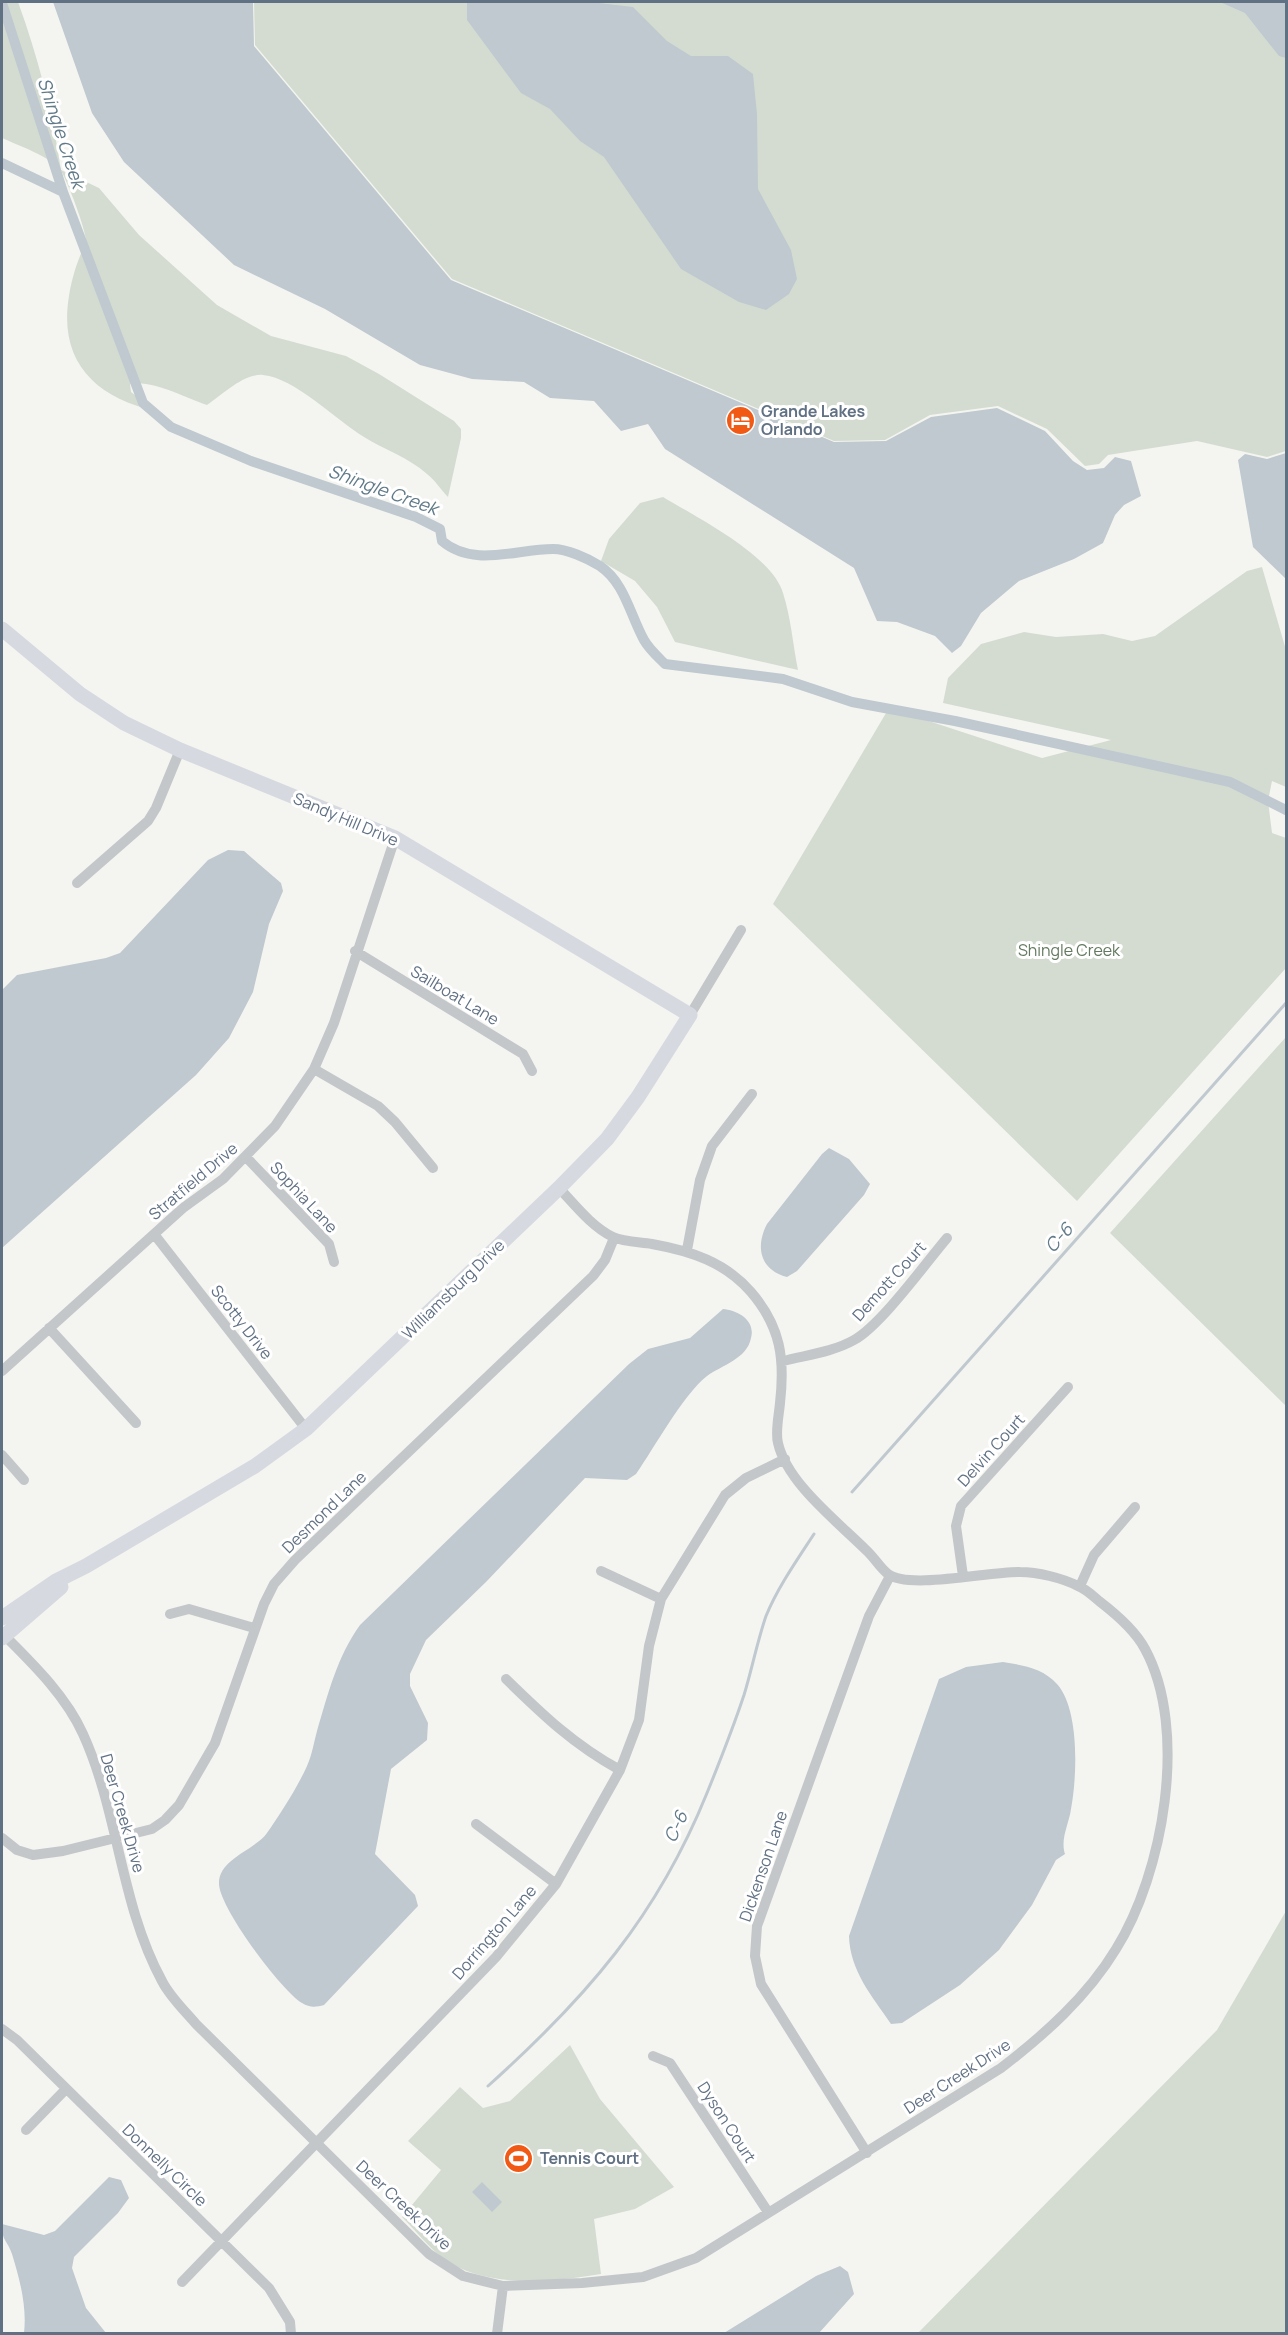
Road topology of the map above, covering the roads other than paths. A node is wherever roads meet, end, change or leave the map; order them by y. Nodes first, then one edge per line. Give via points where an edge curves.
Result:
1 (2, 629) edge
2 (180, 750) junction
3 (394, 838) junction
4 (77, 883) dead end
5 (741, 930) dead end
6 (355, 951) junction
7 (690, 1015) junction
8 (314, 1069) junction
9 (532, 1071) dead end
10 (752, 1094) dead end
11 (246, 1157) junction
12 (433, 1168) dead end
13 (559, 1188) junction
14 (154, 1234) junction
15 (614, 1238) junction
16 (947, 1239) dead end
17 (687, 1250) junction
18 (333, 1262) dead end
19 (49, 1328) junction
20 (783, 1361) junction
21 (2, 1371) edge
22 (1068, 1388) dead end
23 (136, 1423) dead end
24 (306, 1430) junction
25 (2, 1455) edge
26 (785, 1459) junction
27 (24, 1480) dead end
28 (1135, 1507) dead end
29 (86, 1566) junction
30 (601, 1571) dead end
31 (890, 1576) junction
32 (963, 1576) junction
33 (1080, 1586) junction
34 (662, 1599) junction
35 (170, 1614) dead end
36 (2, 1618) edge
37 (254, 1628) junction
38 (3, 1636) edge
39 (506, 1679) dead end
40 (620, 1770) junction
41 (476, 1824) dead end
42 (2, 1838) edge
43 (116, 1838) junction
44 (556, 1884) junction
45 (2, 2029) edge
46 (653, 2056) dead end
47 (66, 2089) junction
48 (26, 2130) dead end
49 (316, 2141) junction
50 (867, 2153) junction
51 (768, 2212) junction
52 (220, 2240) junction
53 (182, 2282) dead end
54 (503, 2286) junction
55 (291, 2334) edge
56 (497, 2334) edge

1 - 2 street, Sandy Hill Drive via 101,709
2 - 3 street, Sandy Hill Drive
2 - 4 street via 148,821
3 - 6 street, Stratfield Drive
3 - 7 street, Sandy Hill Drive
5 - 7 street, Williamsburg Drive
6 - 8 street, Stratfield Drive via 334,1023
6 - 9 street, Sailboat Lane via 523,1054
7 - 13 street, Williamsburg Drive via 607,1139
8 - 11 street, Stratfield Drive via 275,1126
8 - 12 street via 378,1106
10 - 17 street via 712,1146 700,1180
11 - 14 street, Stratfield Drive
11 - 18 street, Sophia Lane via 328,1244
13 - 15 street via 594,1224
13 - 24 street, Williamsburg Drive
14 - 19 street, Stratfield Drive
14 - 24 street, Scotty Drive
15 - 17 street
15 - 37 street, Desmond Lane via 593,1276 295,1560 274,1584
16 - 20 street, Demott Court via 856,1339 839,1348
17 - 20 street via 724,1267 750,1290 772,1319
19 - 21 street, Stratfield Drive
19 - 23 street
20 - 26 street via 777,1441
22 - 32 street, Delvin Court via 961,1506 956,1526
24 - 29 street, Williamsburg Drive via 255,1466
25 - 27 street
26 - 31 street via 802,1486
26 - 34 street, Dorrington Lane via 746,1478 725,1495
28 - 33 street via 1103,1543
29 - 36 street, Williamsburg Drive via 46,1587
29 - 38 street, Williamsburg Drive
30 - 34 street
31 - 32 street, Deer Creek Drive via 915,1581
31 - 50 street, Dickenson Lane via 869,1616 757,1926 755,1956 761,1984
32 - 33 street, Deer Creek Drive via 1022,1572
33 - 50 street, Deer Creek Drive via 1120,1617 1145,1647 1166,1716 1164,1816 1136,1912 1116,1950 1042,2037 1001,2068
34 - 40 street, Dorrington Lane via 649,1646 639,1720
35 - 37 street via 189,1609
37 - 43 street, Desmond Lane via 229,1710 179,1805 152,1829
38 - 43 street, Deer Creek Drive via 39,1671 82,1732 98,1772
39 - 40 street via 557,1729
40 - 44 street, Dorrington Lane
41 - 44 street
42 - 43 street, Desmond Lane via 17,1850 33,1855
43 - 49 street, Deer Creek Drive via 141,1936 163,1983 195,2024
44 - 49 street, Dorrington Lane via 496,1957
45 - 47 street, Donnelly Circle
46 - 51 street, Dyson Court via 670,2063
47 - 48 street
47 - 52 street, Donnelly Circle
49 - 52 street, Dorrington Lane
49 - 54 street, Deer Creek Drive via 429,2254 464,2276
50 - 51 street, Deer Creek Drive
51 - 54 street, Deer Creek Drive via 696,2258 643,2277
52 - 53 street, Dorrington Lane
52 - 55 street, Donnelly Circle via 269,2288 290,2322
54 - 56 street

